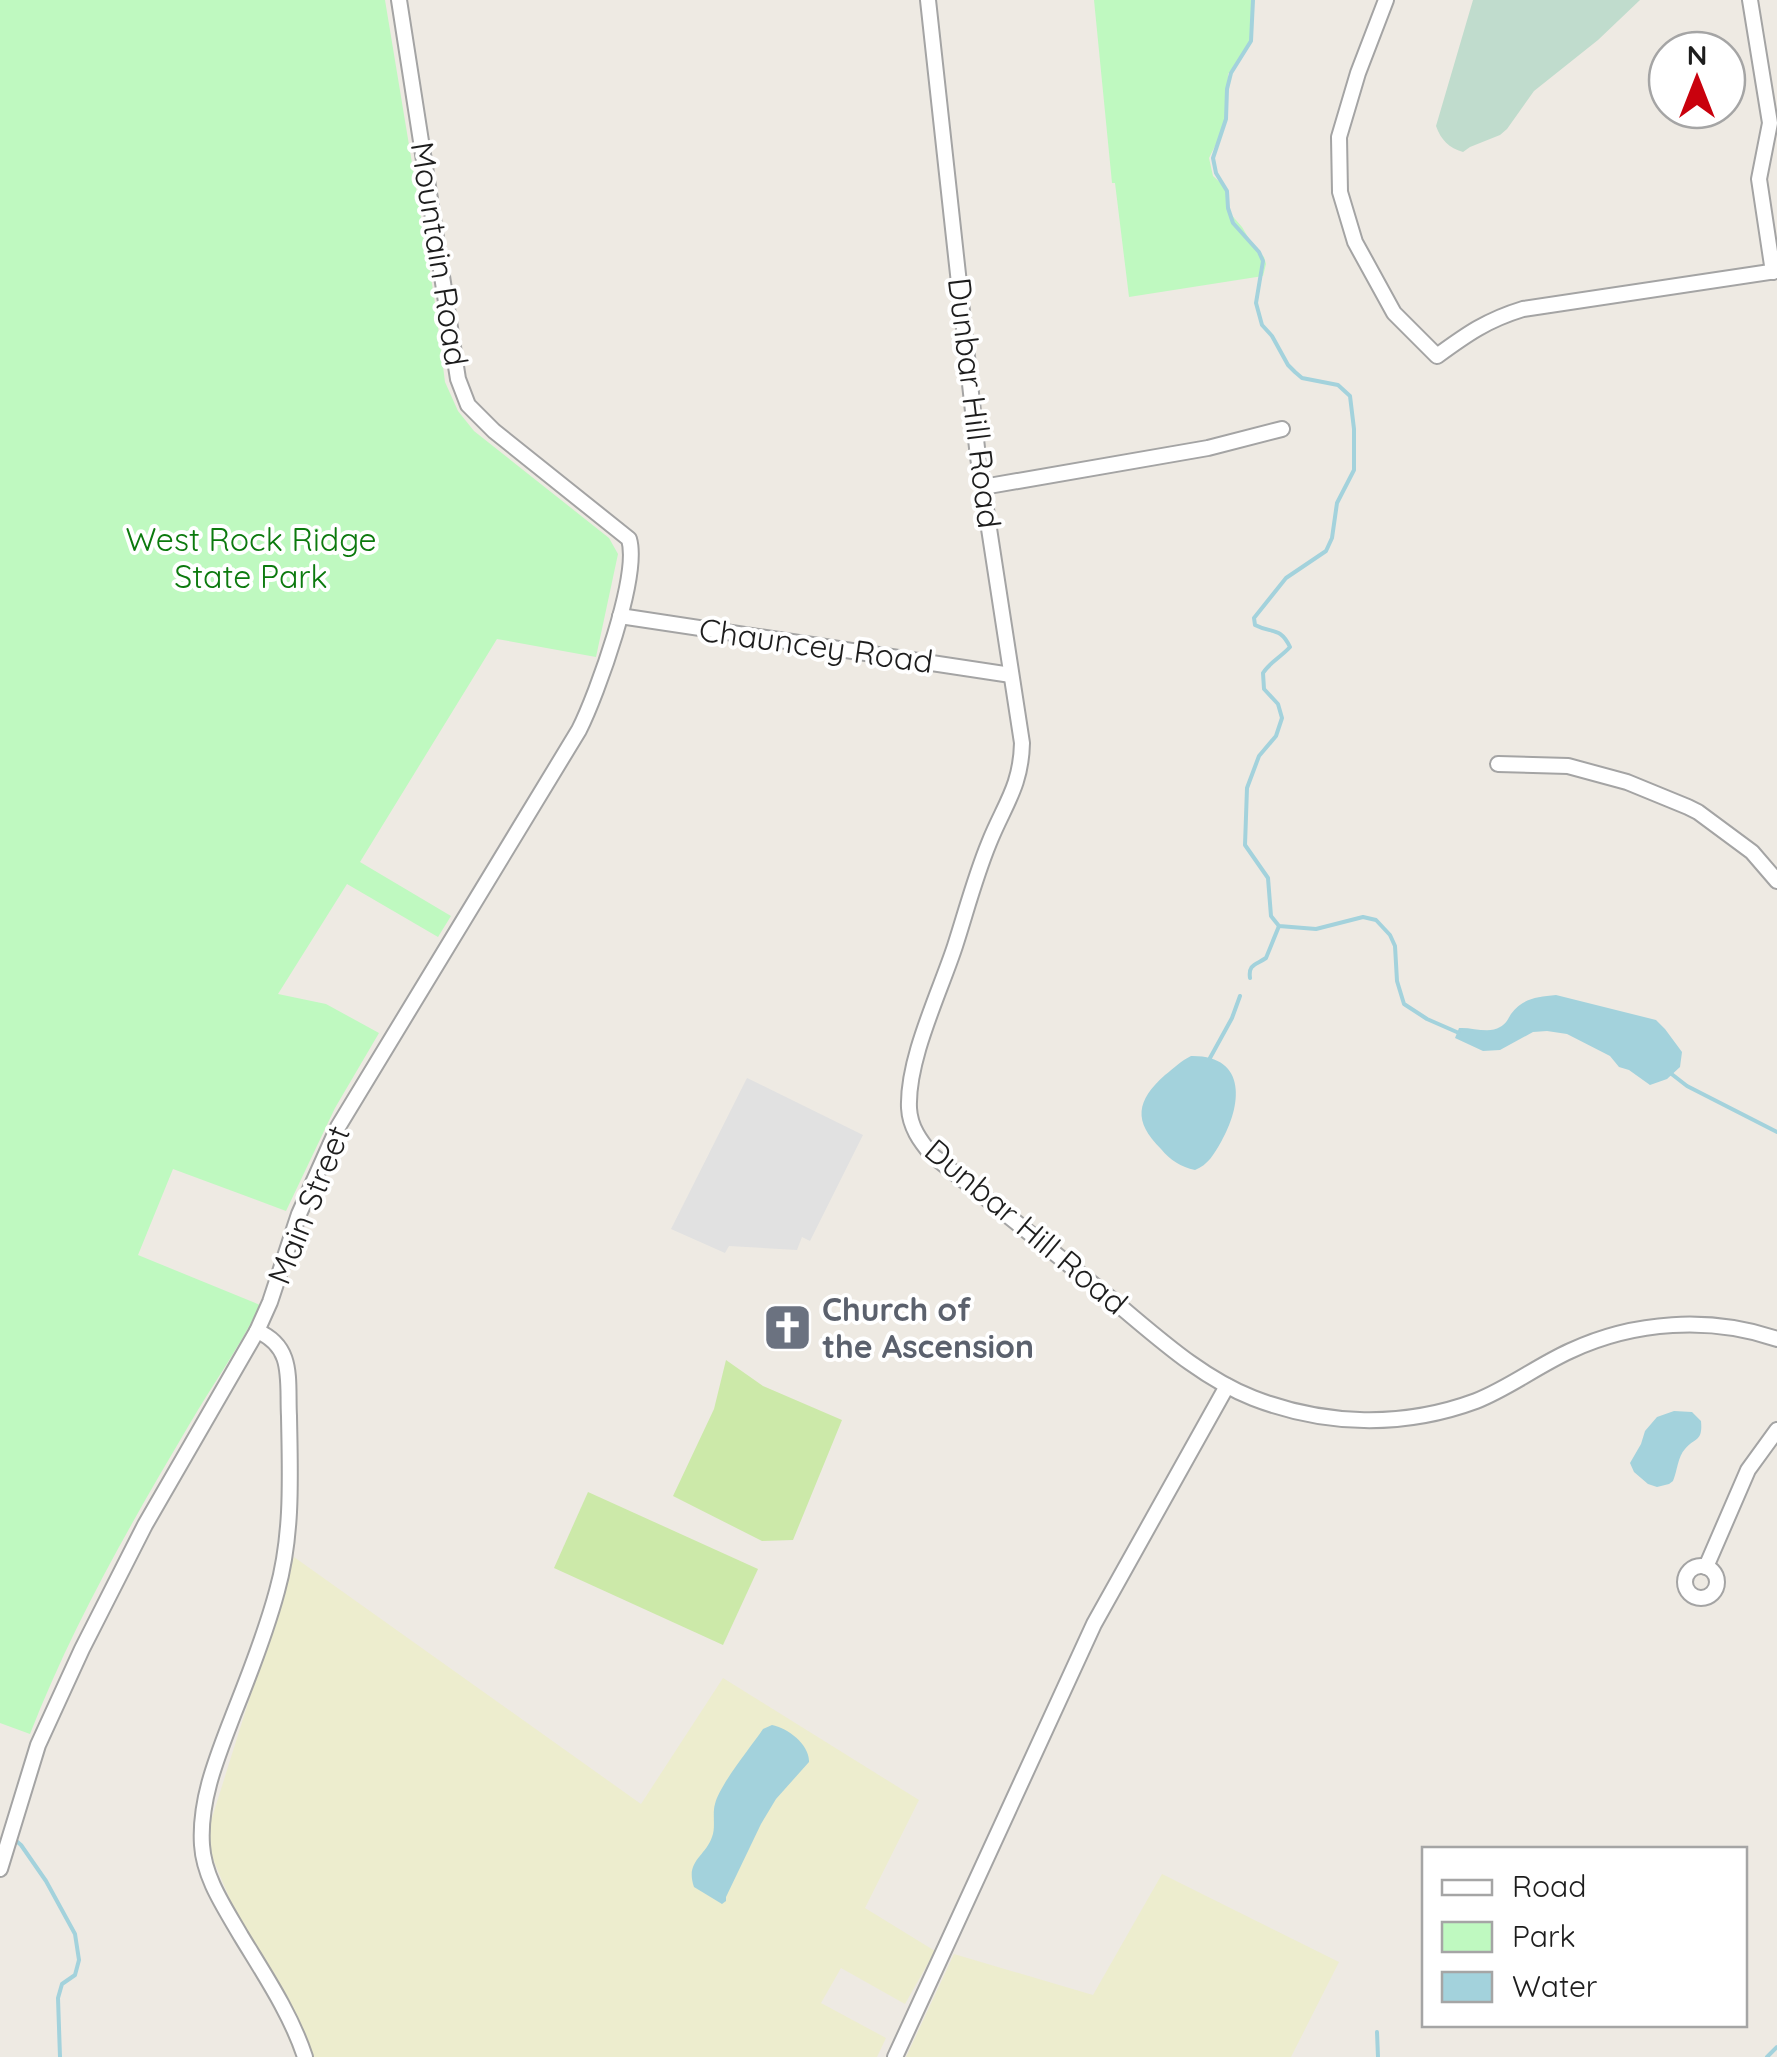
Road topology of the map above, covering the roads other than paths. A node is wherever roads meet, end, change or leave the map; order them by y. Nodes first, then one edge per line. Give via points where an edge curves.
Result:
1 (400, 0) edge
2 (928, 0) edge
3 (1386, 0) edge
4 (1750, 0) edge
5 (1775, 271) edge
6 (1282, 429) dead end
7 (982, 487) junction
8 (632, 551) joint
9 (620, 616) junction
10 (1011, 675) junction
11 (1498, 764) dead end
12 (1777, 881) edge
13 (257, 1331) junction
14 (1777, 1340) edge
15 (1227, 1386) junction
16 (1777, 1430) edge
17 (1706, 1567) dead end
18 (0, 1869) edge
19 (305, 2057) edge
20 (895, 2057) edge

1 - 8 street, Mountain Road via 462,394 494,431 625,534
2 - 7 street, Dunbar Hill Road
3 - 5 street via 1340,137 1340,192 1355,242 1394,312 1438,356 1473,329 1523,309
4 - 5 street via 1770,123 1759,180
6 - 7 street
7 - 10 street, Dunbar Hill Road
8 - 9 street, Main Street
9 - 10 street, Chauncey Road
9 - 13 street, Main Street via 578,730 338,1126
10 - 15 street, Dunbar Hill Road via 1019,776 984,854 918,1052 912,1124 932,1155
11 - 12 street via 1568,766 1627,782 1698,812 1752,852
13 - 18 street, Main Street via 109,1594 38,1745
13 - 19 street via 276,1340 285,1356 286,1543 276,1593 212,1774 202,1849 222,1902
14 - 15 street, Dunbar Hill Road via 1727,1327 1643,1328 1570,1350 1478,1400 1393,1420 1306,1414
15 - 20 street via 1094,1624
16 - 17 street via 1748,1470

